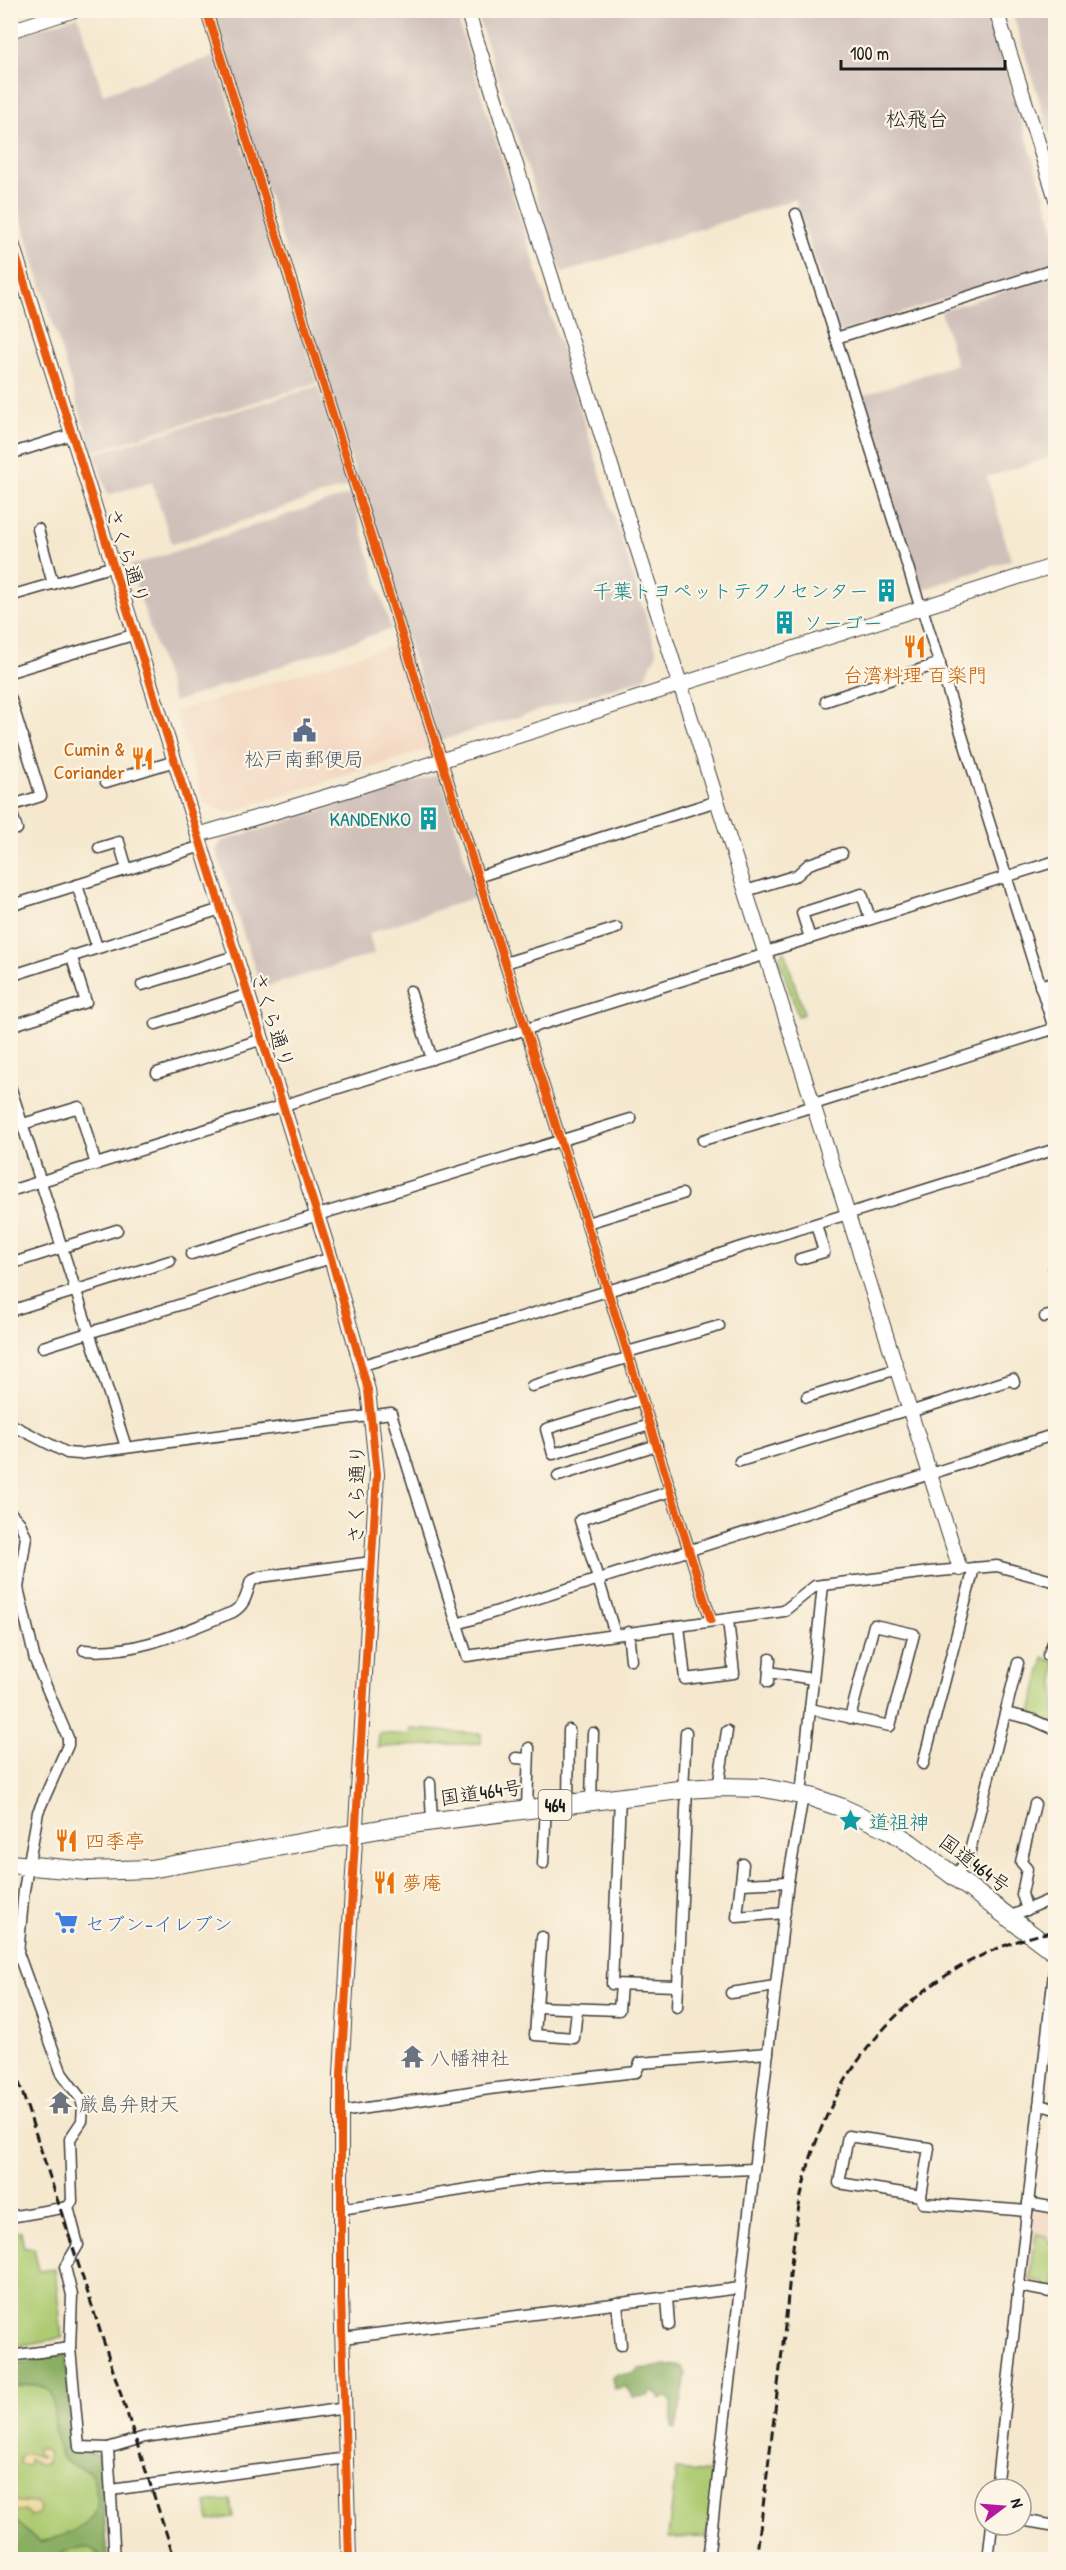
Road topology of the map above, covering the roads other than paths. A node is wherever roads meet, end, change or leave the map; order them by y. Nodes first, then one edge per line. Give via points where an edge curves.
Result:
1 (75, 10) edge
2 (206, 10) edge
3 (468, 10) edge
4 (996, 10) edge
5 (10, 31) edge
6 (1056, 199) edge
7 (796, 214) dead end
8 (10, 237) edge
9 (1056, 269) edge
10 (16, 277) edge
11 (836, 338) junction
12 (73, 434) junction
13 (10, 454) edge
14 (38, 528) dead end
15 (1056, 565) edge
16 (114, 566) junction
17 (53, 584) junction
18 (10, 596) edge
19 (922, 608) junction
20 (136, 634) junction
21 (940, 663) junction
22 (10, 672) edge
23 (680, 684) junction
24 (10, 697) edge
25 (826, 700) dead end
26 (23, 736) junction
27 (10, 740) edge
28 (440, 760) junction
29 (175, 761) junction
30 (106, 782) dead end
31 (717, 801) junction
32 (10, 807) edge
33 (17, 829) dead end
34 (200, 841) junction
35 (99, 848) dead end
36 (842, 853) dead end
37 (1056, 861) edge
38 (127, 869) junction
39 (1006, 876) junction
40 (477, 877) junction
41 (77, 885) junction
42 (746, 891) junction
43 (10, 906) edge
44 (221, 909) junction
45 (870, 918) junction
46 (618, 928) dead end
47 (810, 938) junction
48 (97, 947) junction
49 (766, 953) junction
50 (71, 955) junction
51 (235, 956) junction
52 (505, 963) junction
53 (10, 976) edge
54 (1056, 981) edge
55 (142, 985) dead end
56 (1040, 986) junction
57 (410, 991) dead end
58 (249, 994) junction
59 (156, 1024) dead end
60 (10, 1026) edge
61 (525, 1029) junction
62 (1054, 1032) edge
63 (263, 1039) junction
64 (432, 1059) junction
65 (157, 1072) dead end
66 (10, 1086) edge
67 (814, 1105) junction
68 (284, 1106) junction
69 (631, 1119) dead end
70 (22, 1124) junction
71 (560, 1140) junction
72 (703, 1140) dead end
73 (1056, 1149) edge
74 (96, 1165) junction
75 (41, 1182) junction
76 (10, 1191) edge
77 (682, 1194) dead end
78 (317, 1214) junction
79 (848, 1214) junction
80 (587, 1223) junction
81 (816, 1224) junction
82 (117, 1230) dead end
83 (62, 1248) junction
84 (191, 1254) dead end
85 (331, 1258) junction
86 (800, 1259) dead end
87 (170, 1261) dead end
88 (10, 1264) edge
89 (76, 1290) junction
90 (608, 1290) junction
91 (10, 1311) edge
92 (719, 1326) dead end
93 (89, 1333) junction
94 (43, 1347) dead end
95 (627, 1355) junction
96 (363, 1365) junction
97 (897, 1369) junction
98 (1014, 1383) dead end
99 (532, 1386) dead end
100 (807, 1396) dead end
101 (641, 1400) junction
102 (910, 1410) junction
103 (373, 1417) junction
104 (650, 1425) junction
105 (12, 1427) edge
106 (1056, 1434) edge
107 (657, 1445) junction
108 (126, 1447) junction
109 (740, 1461) dead end
110 (931, 1474) junction
111 (558, 1476) dead end
112 (671, 1491) junction
113 (10, 1512) edge
114 (689, 1550) junction
115 (372, 1562) junction
116 (974, 1568) junction
117 (960, 1569) junction
118 (599, 1579) junction
119 (1056, 1582) edge
120 (823, 1585) junction
121 (711, 1620) junction
122 (728, 1620) junction
123 (458, 1624) junction
124 (679, 1626) junction
125 (628, 1632) junction
126 (615, 1634) junction
127 (1056, 1635) edge
128 (84, 1650) dead end
129 (1048, 1656) dead end
130 (770, 1659) dead end
131 (631, 1660) dead end
132 (1018, 1664) dead end
133 (813, 1679) junction
134 (810, 1709) junction
135 (1006, 1713) junction
136 (850, 1718) junction
137 (569, 1730) dead end
138 (1056, 1730) edge
139 (727, 1731) dead end
140 (686, 1732) dead end
141 (593, 1733) dead end
142 (516, 1758) dead end
143 (923, 1764) dead end
144 (430, 1783) dead end
145 (718, 1787) junction
146 (685, 1790) junction
147 (802, 1796) junction
148 (620, 1797) junction
149 (591, 1800) junction
150 (568, 1803) junction
151 (1035, 1804) dead end
152 (546, 1806) junction
153 (527, 1808) junction
154 (432, 1821) junction
155 (355, 1833) junction
156 (10, 1864) edge
157 (543, 1864) dead end
158 (743, 1864) dead end
159 (29, 1866) junction
160 (956, 1877) junction
161 (788, 1882) junction
162 (741, 1884) junction
163 (1056, 1898) edge
164 (785, 1913) junction
165 (1020, 1914) junction
166 (542, 1937) dead end
167 (1056, 1954) edge
168 (621, 1984) junction
169 (677, 1986) junction
170 (775, 1986) junction
171 (731, 1993) dead end
172 (537, 2007) junction
173 (677, 2007) dead end
174 (577, 2009) junction
175 (768, 2053) junction
176 (1039, 2105) junction
177 (1056, 2109) edge
178 (341, 2112) junction
179 (754, 2169) junction
180 (921, 2196) junction
181 (1028, 2207) junction
182 (68, 2208) junction
183 (1056, 2208) edge
184 (340, 2209) junction
185 (10, 2217) edge
186 (1018, 2286) junction
187 (740, 2288) junction
188 (1056, 2294) edge
189 (668, 2297) junction
190 (617, 2304) junction
191 (669, 2325) dead end
192 (343, 2338) junction
193 (621, 2345) dead end
194 (70, 2348) junction
195 (10, 2356) edge
196 (346, 2408) junction
197 (108, 2448) junction
198 (347, 2458) junction
199 (997, 2477) edge
200 (111, 2490) junction
201 (1033, 2522) edge
202 (1056, 2526) edge
203 (991, 2537) edge
204 (115, 2559) edge
205 (349, 2559) edge
206 (708, 2559) edge
207 (988, 2559) edge

1 - 5 street
2 - 28 street
3 - 23 street
4 - 6 street
7 - 11 street
8 - 10 street, さくら通り
9 - 11 street
10 - 12 street, さくら通り
11 - 19 street
12 - 13 street
12 - 16 street, さくら通り
14 - 17 street
15 - 19 street
16 - 17 street
16 - 20 street, さくら通り
17 - 18 street
19 - 21 street
19 - 23 street
20 - 22 street
20 - 29 street, さくら通り
21 - 25 street
21 - 39 street
23 - 28 street
23 - 31 street
24 - 26 street
26 - 27 street
26 - 32 street via 41,796
28 - 34 street
28 - 40 street
29 - 30 street
29 - 34 street, さくら通り
31 - 40 street
31 - 42 street
32 - 33 street
34 - 38 street
34 - 44 street, さくら通り
35 - 38 street via 118,842
36 - 42 street via 809,864 797,875
37 - 39 street
38 - 41 street
39 - 45 street
39 - 56 street
40 - 52 street
41 - 43 street
41 - 48 street
42 - 49 street
44 - 48 street
44 - 51 street, さくら通り
45 - 47 street
45 - 47 street via 862,894 822,906 802,913
46 - 52 street
47 - 49 street
48 - 50 street
49 - 61 street
49 - 67 street
50 - 53 street
50 - 60 street via 86,1002
51 - 55 street
51 - 58 street, さくら通り
52 - 61 street
54 - 56 street
56 - 62 street
57 - 64 street
58 - 59 street
58 - 63 street, さくら通り
61 - 64 street
61 - 71 street
62 - 67 street
63 - 65 street
63 - 68 street, さくら通り
64 - 68 street
66 - 70 street
67 - 72 street
67 - 79 street
68 - 74 street
68 - 78 street, さくら通り
69 - 71 street
70 - 74 street via 79,1107
70 - 75 street
71 - 78 street
71 - 80 street
73 - 79 street
74 - 75 street
75 - 76 street
75 - 83 street
77 - 80 street
78 - 84 street
78 - 85 street, さくら通り
79 - 81 street
79 - 97 street
80 - 90 street
81 - 86 street via 824,1252
81 - 90 street
82 - 83 street
83 - 88 street
83 - 89 street
85 - 93 street
85 - 96 street, さくら通り
87 - 89 street
89 - 91 street
89 - 93 street
90 - 95 street
90 - 96 street
92 - 95 street
93 - 94 street
93 - 108 street
95 - 99 street
95 - 101 street
96 - 103 street, さくら通り
97 - 100 street
97 - 102 street
98 - 102 street via 1013,1379
101 - 104 street
101 - 104 street via 546,1430 553,1454
102 - 109 street
102 - 110 street
103 - 108 street
103 - 115 street, さくら通り via 377,1474
103 - 123 street via 392,1413
104 - 107 street
105 - 108 street via 67,1453
106 - 110 street
107 - 111 street
107 - 112 street
110 - 114 street
110 - 117 street
112 - 114 street
112 - 118 street via 580,1520
113 - 159 street via 26,1537 18,1588 35,1660 68,1737 38,1812
114 - 118 street
114 - 121 street
115 - 128 street via 260,1577 252,1581 242,1607 233,1612 147,1645 100,1652
115 - 155 street, さくら通り
116 - 117 street
116 - 119 street via 997,1566
116 - 143 street
117 - 120 street
118 - 123 street
118 - 126 street
120 - 122 street via 815,1586 784,1611
120 - 133 street
121 - 122 street
121 - 124 street
122 - 124 street via 734,1672 685,1679
123 - 126 street via 467,1656
124 - 125 street
125 - 126 street
125 - 131 street
127 - 129 street
130 - 133 street via 768,1677
132 - 135 street
133 - 134 street
134 - 136 street
134 - 147 street
135 - 138 street
135 - 160 street via 968,1858
136 - 136 street via 890,1726 914,1634 874,1625
137 - 150 street
139 - 145 street
140 - 146 street
141 - 149 street
142 - 153 street via 528,1753
144 - 154 street
145 - 146 highway, 国道464号 / 464
145 - 147 highway, 国道464号 / 464 via 764,1788
146 - 148 highway, 国道464号 / 464
146 - 169 street
147 - 160 highway, 国道464号 / 464 via 840,1807 890,1830
147 - 161 street
148 - 149 highway, 国道464号 / 464
148 - 168 street via 612,1984
149 - 150 highway, 国道464号 / 464
150 - 152 highway, 国道464号 / 464
151 - 165 street via 1022,1862 1027,1869
152 - 153 highway, 国道464号 / 464
152 - 157 street
153 - 154 highway, 国道464号 / 464
154 - 155 highway, 国道464号 / 464
155 - 159 highway, 国道464号 / 464 via 150,1869 88,1871
155 - 178 street, さくら通り
156 - 159 highway, 国道464号 / 464
158 - 162 street
159 - 182 street via 20,1963 62,2074 83,2107 82,2121 70,2139 72,2201
160 - 165 highway, 国道464号 / 464
161 - 162 street
161 - 164 street
162 - 164 street via 737,1917
163 - 165 street
164 - 170 street
165 - 167 highway, 国道464号 / 464
166 - 172 street
167 - 176 street
168 - 169 street
168 - 174 street via 619,2010
169 - 173 street
170 - 171 street via 742,1987
170 - 175 street
172 - 174 street
172 - 174 street via 535,2035 574,2038
175 - 178 street via 640,2063 636,2072
175 - 179 street
176 - 177 street
176 - 181 street
178 - 184 street, さくら通り
179 - 184 street via 544,2177
179 - 187 street
180 - 180 street via 929,2148 848,2136 839,2183
180 - 181 street via 923,2203
181 - 183 street
181 - 186 street
182 - 185 street
182 - 194 street via 78,2245 65,2267 72,2295
184 - 192 street, さくら通り
186 - 188 street
186 - 199 street
187 - 189 street
187 - 206 street
189 - 190 street
189 - 191 street
190 - 192 street
190 - 193 street
192 - 196 street, さくら通り
194 - 195 street
194 - 197 street via 79,2447
196 - 197 street via 145,2437
196 - 198 street, さくら通り
197 - 200 street
198 - 200 street
198 - 205 street, さくら通り
200 - 204 street
201 - 202 street
203 - 207 street

